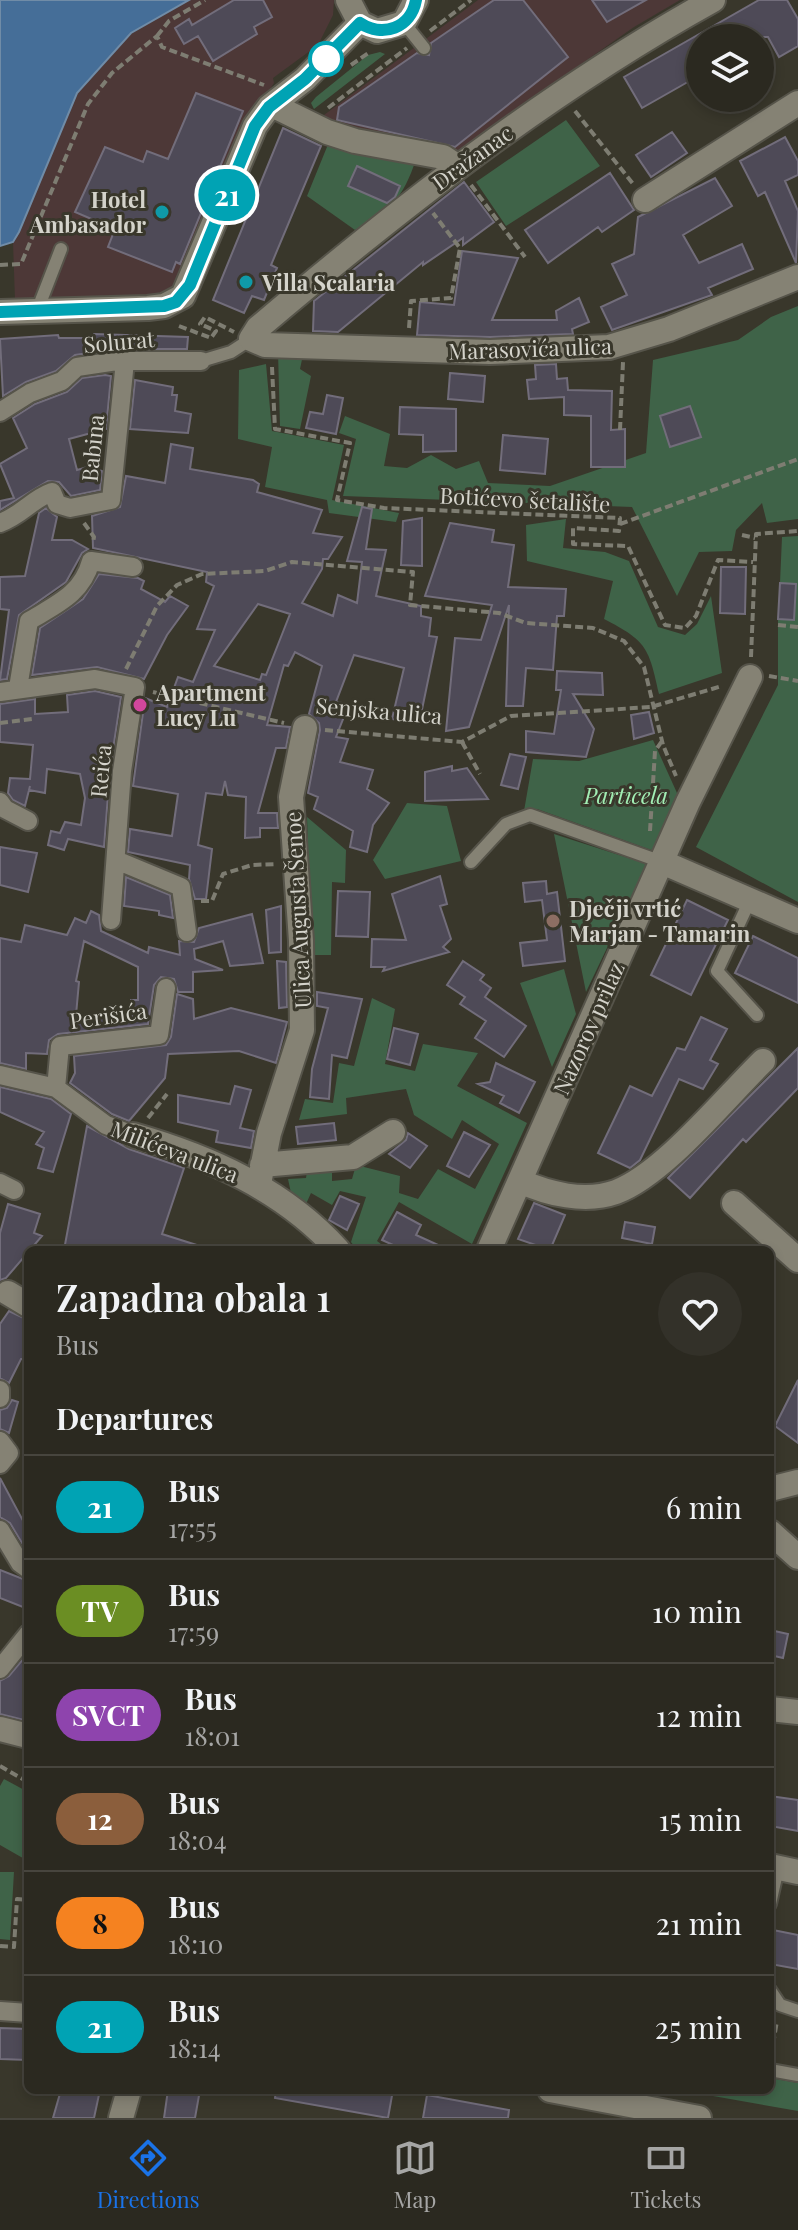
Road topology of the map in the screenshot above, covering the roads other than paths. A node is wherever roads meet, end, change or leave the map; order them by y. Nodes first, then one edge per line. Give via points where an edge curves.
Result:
1 (348, 0) edge
2 (416, 0) edge
3 (713, 0) edge
4 (360, 23) junction
5 (271, 96) junction
6 (798, 103) edge
7 (461, 171) junction
8 (645, 200) road end
9 (61, 249) dead end
10 (798, 277) edge
11 (37, 311) junction
12 (0, 312) edge
13 (251, 339) junction
14 (125, 361) junction
15 (201, 361) joint
16 (0, 412) edge
17 (0, 523) edge
18 (133, 567) dead end
19 (750, 677) road end
20 (9, 690) edge
21 (305, 728) road end
22 (0, 802) edge
23 (28, 821) dead end
24 (663, 859) junction
25 (116, 860) junction
26 (471, 862) dead end
27 (751, 898) junction
28 (111, 920) dead end
29 (798, 921) edge
30 (187, 932) dead end
31 (166, 988) dead end
32 (757, 1015) dead end
33 (763, 1061) dead end
34 (0, 1075) edge
35 (56, 1088) junction
36 (393, 1132) dead end
37 (133, 1135) joint
38 (261, 1174) junction
39 (520, 1181) junction
40 (734, 1203) dead end
41 (334, 1246) edge
42 (491, 1246) edge
43 (798, 1260) edge
44 (0, 1390) edge
45 (0, 1398) edge
46 (0, 1441) edge
47 (0, 1464) edge
48 (798, 1482) edge
49 (774, 1488) edge
50 (0, 1530) edge
51 (774, 1536) edge
52 (798, 1557) edge
53 (24, 1566) edge
54 (24, 1639) edge
55 (0, 1669) edge
56 (774, 1709) edge
57 (798, 1712) edge
58 (0, 1729) edge
59 (24, 1735) edge
60 (782, 1869) edge
61 (774, 1892) edge
62 (774, 1996) edge
63 (0, 2011) edge
64 (798, 2011) edge
65 (24, 2013) edge
66 (774, 2071) edge
67 (798, 2075) edge
68 (128, 2094) edge
69 (571, 2094) edge
70 (121, 2118) edge
71 (699, 2118) edge

1 - 4 street
2 - 4 street via 416,37
3 - 7 street, Dražanac via 593,70
4 - 5 street via 305,79
5 - 7 street via 327,132 443,157
5 - 11 street via 183,296 148,308
6 - 8 street
7 - 13 street, Dražanac via 331,266
9 - 11 lane
10 - 13 street, Marasovića ulica via 623,344 569,351 265,345
11 - 12 street
13 - 15 lane, Solurat
14 - 15 street, Solurat
14 - 16 street, Solurat via 77,367 62,381
14 - 17 street, Babina via 111,500 70,508 57,504 52,492
18 - 20 street via 91,561 86,580 29,621
19 - 24 street, Nazorov prilaz
20 - 25 street, Reića via 95,679 128,685
21 - 38 street, Ulica Augusta Šenoe via 291,797 302,1030
22 - 23 street
24 - 26 lane via 530,815 506,824
24 - 27 street
24 - 39 street, Nazorov prilaz
25 - 28 street, Reića
25 - 30 street via 181,887
27 - 29 street
27 - 32 lane via 717,971
31 - 35 street, Perišića via 159,1035 60,1046
33 - 39 street via 652,1170 615,1192 578,1196
34 - 35 street, Milićeva ulica
35 - 37 street, Milićeva ulica via 106,1125
36 - 38 street via 353,1157
37 - 38 street, Milićeva ulica
38 - 41 street, Milićeva ulica
39 - 42 street, Nazorov prilaz
40 - 43 street
44 - 45 street
46 - 47 street via 9,1453
48 - 49 street
50 - 53 street
51 - 52 street
54 - 55 street
56 - 57 street
58 - 59 street
60 - 61 lane
62 - 64 lane via 780,2005
63 - 65 street
66 - 67 lane
68 - 70 street
69 - 71 street

